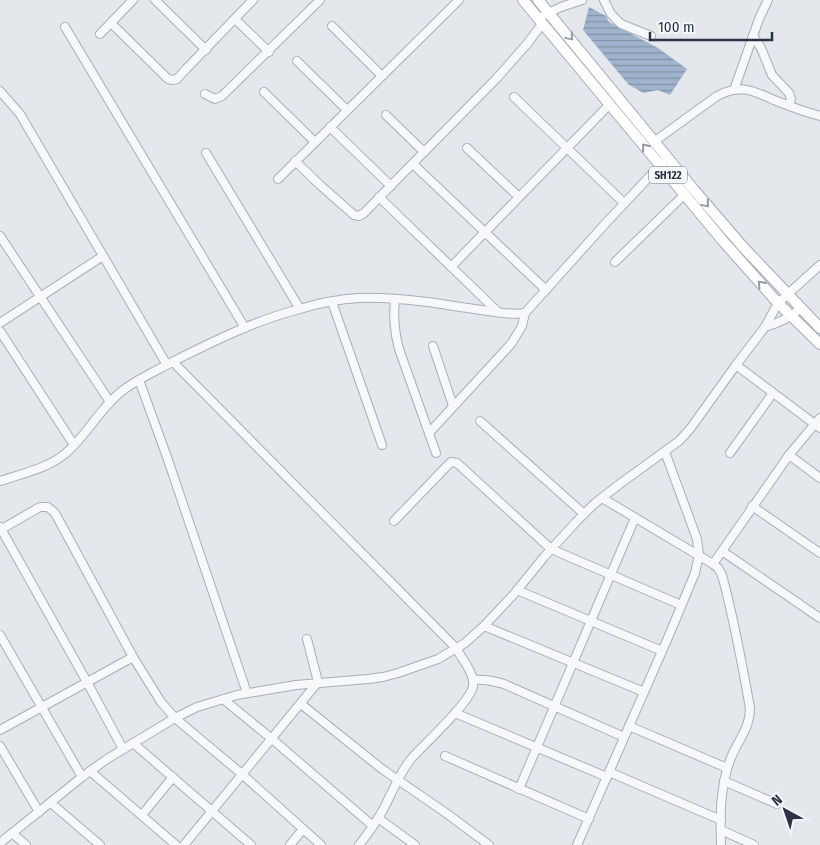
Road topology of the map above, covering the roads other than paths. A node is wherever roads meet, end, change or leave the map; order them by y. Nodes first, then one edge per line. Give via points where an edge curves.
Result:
1 (133, 0) edge
2 (155, 0) edge
3 (254, 0) edge
4 (320, 0) edge
5 (459, 0) edge
6 (523, 0) edge
7 (538, 0) edge
8 (582, 0) edge
9 (604, 0) edge
10 (768, 0) edge
11 (549, 13) junction
12 (235, 19) junction
13 (540, 21) junction
14 (110, 23) junction
15 (332, 26) dead end
16 (65, 27) dead end
17 (100, 34) dead end
18 (651, 36) dead end
19 (753, 36) junction
20 (206, 50) junction
21 (269, 52) junction
22 (297, 61) dead end
23 (382, 76) junction
24 (734, 90) junction
25 (0, 91) edge
26 (264, 92) dead end
27 (205, 94) dead end
28 (514, 97) dead end
29 (610, 104) junction
30 (789, 105) junction
31 (347, 110) junction
32 (386, 115) dead end
33 (820, 116) edge
34 (330, 127) junction
35 (655, 141) junction
36 (315, 142) junction
37 (467, 148) dead end
38 (567, 148) junction
39 (424, 152) junction
40 (206, 153) dead end
41 (668, 157) junction
42 (295, 161) junction
43 (413, 164) junction
44 (660, 166) junction
45 (278, 179) dead end
46 (391, 186) junction
47 (684, 195) junction
48 (519, 197) junction
49 (379, 198) junction
50 (624, 203) junction
51 (484, 232) junction
52 (0, 236) edge
53 (103, 256) junction
54 (615, 262) dead end
55 (820, 265) edge
56 (451, 267) junction
57 (546, 290) junction
58 (787, 294) junction
59 (40, 297) junction
60 (395, 299) junction
61 (332, 302) junction
62 (778, 303) junction
63 (801, 308) junction
64 (300, 309) junction
65 (498, 312) junction
66 (525, 314) junction
67 (792, 316) junction
68 (0, 323) edge
69 (819, 326) edge
70 (765, 327) junction
71 (245, 328) junction
72 (0, 331) edge
73 (820, 344) edge
74 (433, 346) dead end
75 (170, 364) junction
76 (736, 365) junction
77 (139, 380) junction
78 (773, 393) junction
79 (110, 402) junction
80 (453, 406) junction
81 (480, 421) dead end
82 (818, 423) edge
83 (429, 433) junction
84 (74, 445) junction
85 (382, 445) dead end
86 (665, 452) junction
87 (436, 453) dead end
88 (730, 453) dead end
89 (789, 455) junction
90 (820, 478) edge
91 (0, 481) edge
92 (602, 498) junction
93 (752, 506) junction
94 (584, 514) junction
95 (635, 518) junction
96 (394, 521) dead end
97 (0, 528) edge
98 (551, 549) junction
99 (722, 551) junction
100 (820, 553) edge
101 (699, 555) junction
102 (713, 564) junction
103 (610, 575) junction
104 (517, 590) junction
105 (681, 605) junction
106 (820, 618) edge
107 (591, 621) junction
108 (484, 626) junction
109 (0, 635) edge
110 (307, 639) dead end
111 (456, 648) junction
112 (662, 651) junction
113 (133, 658) junction
114 (573, 663) junction
115 (473, 680) junction
116 (87, 682) junction
117 (318, 682) junction
118 (644, 692) junction
119 (247, 693) junction
120 (223, 699) junction
121 (301, 704) junction
122 (555, 706) junction
123 (42, 708) junction
124 (455, 713) junction
125 (175, 718) junction
126 (629, 726) junction
127 (0, 730) edge
128 (624, 737) junction
129 (272, 739) junction
130 (133, 744) junction
131 (0, 746) edge
132 (537, 748) junction
133 (123, 749) junction
134 (444, 756) dead end
135 (728, 768) junction
136 (90, 771) junction
137 (608, 774) junction
138 (242, 776) junction
139 (82, 777) junction
140 (173, 778) junction
141 (398, 780) junction
142 (724, 781) junction
143 (519, 789) junction
144 (51, 802) junction
145 (777, 804) dead end
146 (212, 811) junction
147 (39, 812) junction
148 (142, 815) junction
149 (378, 818) junction
150 (588, 819) junction
151 (720, 820) junction
152 (373, 826) junction
153 (303, 829) junction
154 (721, 830) junction
155 (12, 833) junction
156 (0, 843) edge
157 (26, 845) edge
158 (100, 845) edge
159 (176, 845) edge
160 (184, 845) edge
161 (251, 845) edge
162 (290, 845) edge
163 (321, 845) edge
164 (359, 845) edge
165 (415, 845) edge
166 (489, 845) edge
167 (577, 845) edge
168 (721, 845) edge
169 (754, 845) edge

1 - 14 street
2 - 20 street
3 - 12 street
4 - 21 street
5 - 23 street
6 - 13 main road, SH122
7 - 11 main road, SH122
8 - 11 street
9 - 18 street via 621,24
10 - 19 street
11 - 13 street
11 -> 35 main road, SH122
12 - 20 street
12 - 21 street
13 - 29 main road, SH122
13 - 39 street via 527,44
14 - 17 street
14 - 20 street via 173,80
15 - 23 street
16 - 71 street
19 - 24 street
19 - 30 street via 772,75 789,93
21 - 27 street via 222,96 215,99
22 - 31 street
23 - 31 street
24 - 30 street via 753,90
24 - 35 street via 717,96
25 - 53 street via 20,114
26 - 36 street
28 - 38 street
29 - 38 street
44 -> 29 main road, SH122
30 - 33 street
31 - 34 street
32 - 39 street
34 - 36 street
34 - 46 street
35 - 41 main road, SH122
36 - 42 street
37 - 48 street
38 - 48 street
38 - 50 street
39 - 43 street
40 - 64 street
41 - 44 street
41 -> 58 main road, SH122
42 - 45 street
42 - 49 street via 354,215 364,213
43 - 46 street
43 - 51 street
44 - 47 main road, SH122
44 - 50 street
46 - 49 street
47 - 54 street
62 -> 47 main road, SH122
48 - 51 street
49 - 56 street
50 - 57 street
51 - 56 street
51 - 57 street
52 - 59 street
53 - 59 street
53 - 75 street
55 - 58 street
56 - 65 street
57 - 66 street
58 - 62 street
58 - 63 main road, SH122
59 - 68 street
59 - 79 street
60 - 61 street via 357,298
60 - 65 street
60 - 83 street via 395,336
61 - 64 street
61 - 85 street
62 - 67 main road, SH122
62 - 70 street
63 - 67 street
63 - 69 main road, SH122
64 - 71 street
65 - 66 street
66 - 80 street via 522,326 510,344
67 - 70 street
67 - 73 main road, SH122
70 - 76 street
71 - 75 street
72 - 84 street
74 - 80 street
75 - 77 street
75 - 111 street
76 - 78 street
76 - 86 street via 690,429
77 - 79 street
77 - 119 street
78 - 82 street
78 - 88 street
79 - 84 street
80 - 83 street
81 - 94 street
82 - 89 street
83 - 87 street
84 - 91 street via 60,458
86 - 92 street
86 - 101 street via 695,533
89 - 90 street
89 - 93 street
92 - 94 street
92 - 95 street
93 - 99 street
93 - 100 street
94 - 98 street
95 - 101 street
95 - 103 street
96 - 98 street via 451,462 456,463
97 - 113 street via 40,507 48,507 55,513
97 - 116 street
98 - 103 street
98 - 104 street
99 - 102 street
99 - 106 street
101 - 102 street
101 - 105 street
102 - 135 street via 722,575 728,597 750,708 748,725
103 - 105 street
103 - 107 street
104 - 107 street
104 - 108 street
105 - 112 street
107 - 112 street
107 - 114 street
108 - 111 street
108 - 114 street
109 - 123 street
110 - 117 street
111 - 115 street
111 - 117 street via 428,663 383,677
112 - 118 street
113 - 116 street
113 - 125 street via 152,690
114 - 118 street
114 - 122 street
115 - 122 street via 492,680
115 - 124 street via 472,690
116 - 123 street
116 - 133 street
117 - 119 street
117 - 121 street
118 - 126 street
119 - 120 street
120 - 125 street
120 - 129 street
121 - 129 street
121 - 141 street
122 - 128 street
122 - 132 street
123 - 127 street
123 - 139 street
124 - 132 street
124 - 141 street via 411,760
125 - 130 street
125 - 138 street
126 - 128 street
126 - 135 street
128 - 137 street
129 - 138 street
129 - 152 street
130 - 133 street
130 - 140 street
131 - 147 street
132 - 137 street
132 - 143 street
133 - 136 street
134 - 143 street
135 - 142 street
136 - 139 street
136 - 148 street
137 - 150 street
137 - 151 street
138 - 146 street
138 - 153 street
139 - 144 street
140 - 146 street
140 - 148 street
141 - 149 street
141 - 166 street
142 - 145 street
142 - 151 street
143 - 150 street
144 - 147 street
144 - 158 street
146 - 160 street
146 - 161 street
147 - 155 street
148 - 159 street
149 - 152 street
149 - 165 street
150 - 167 street
151 - 154 street
152 - 164 street
153 - 162 street
153 - 163 street
154 - 168 street
154 - 169 street
155 - 156 street
155 - 157 street

